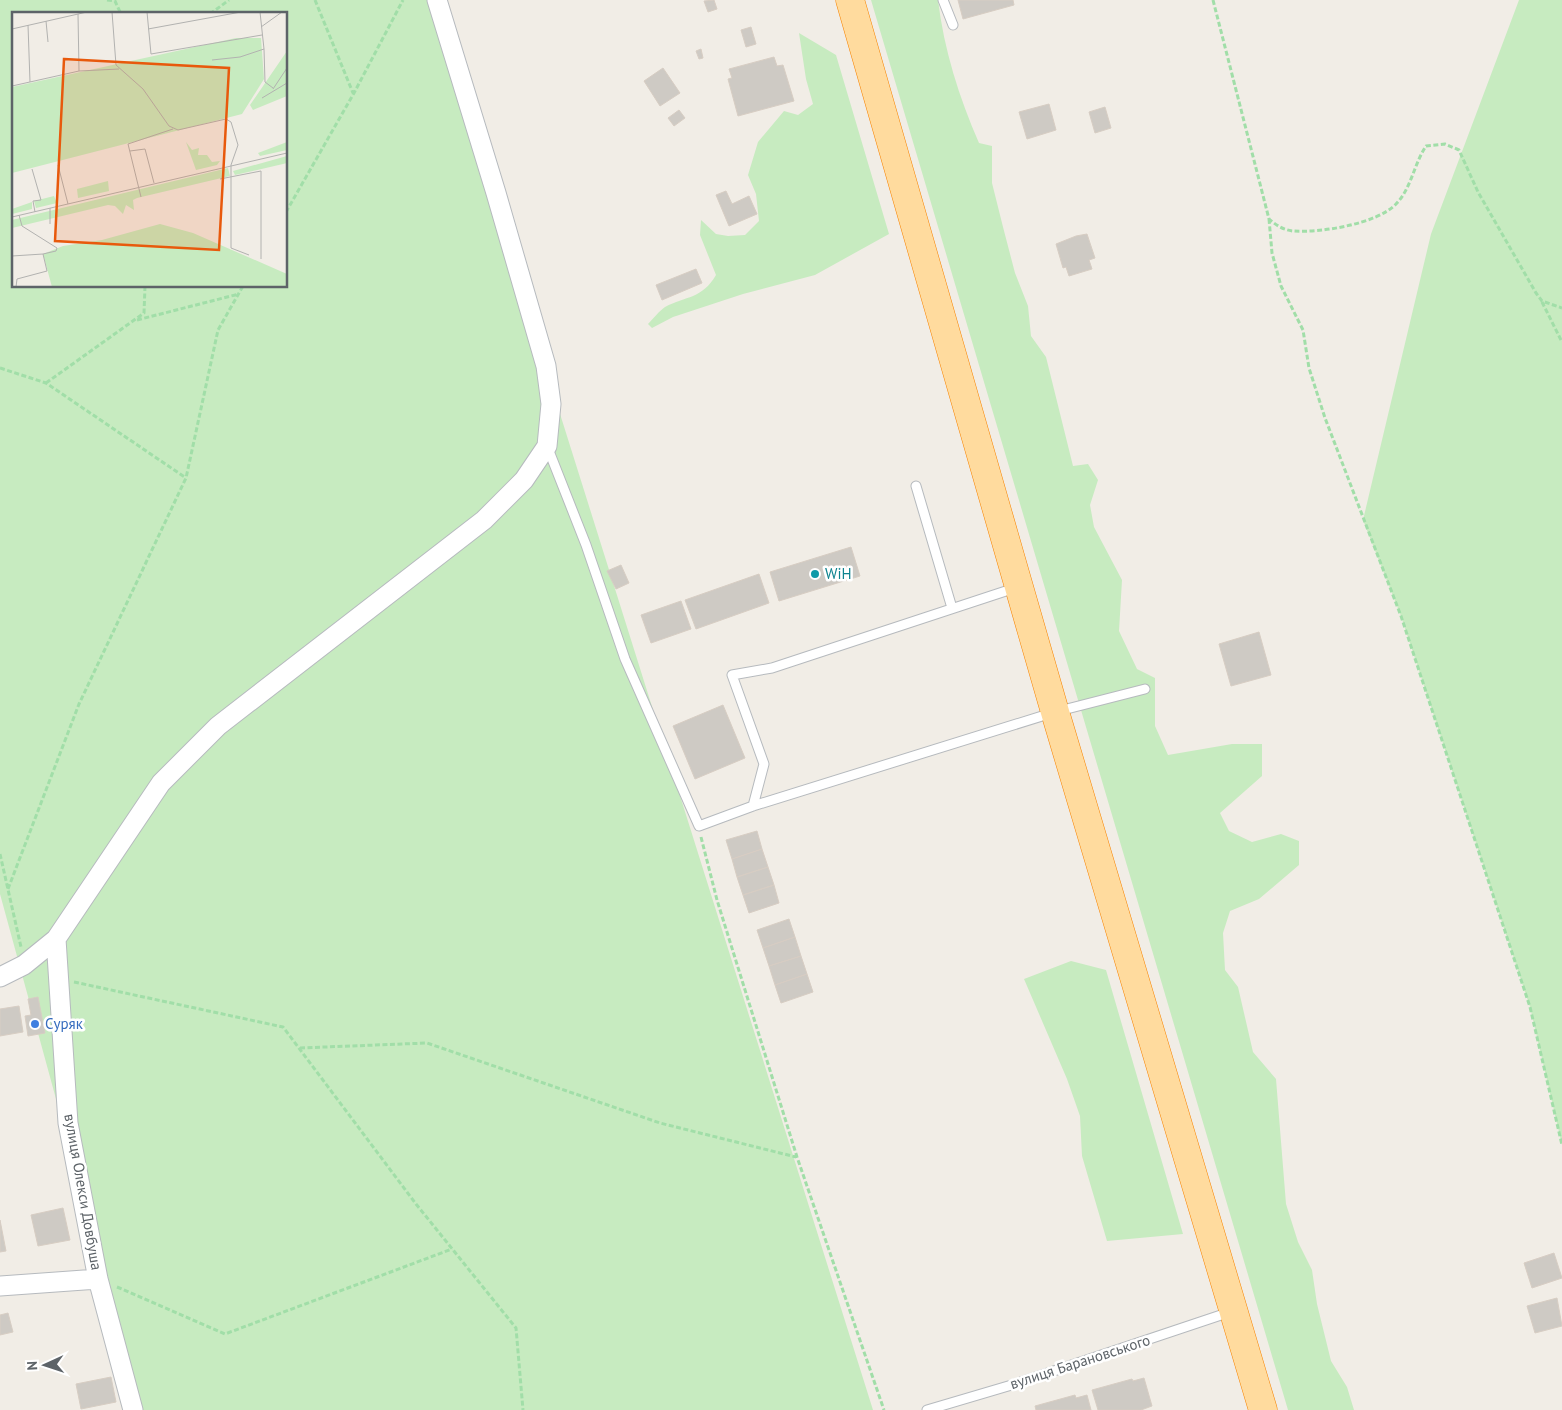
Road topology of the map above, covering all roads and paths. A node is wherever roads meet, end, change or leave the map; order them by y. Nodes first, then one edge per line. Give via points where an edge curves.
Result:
1 (107, 0) edge
2 (229, 0) edge
3 (315, 0) edge
4 (402, 0) edge
5 (437, 0) edge
6 (850, 0) edge
7 (943, 0) edge
8 (1213, 0) edge
9 (121, 12) edge
10 (213, 12) edge
11 (953, 25) dead end
12 (354, 93) junction
13 (288, 208) edge
14 (1269, 219) junction
15 (145, 288) edge
16 (243, 288) edge
17 (239, 294) junction
18 (1542, 301) junction
19 (1562, 308) edge
20 (134, 321) junction
21 (1562, 342) edge
22 (0, 368) edge
23 (46, 383) junction
24 (547, 446) junction
25 (186, 478) junction
26 (916, 486) dead end
27 (1021, 586) junction
28 (952, 608) junction
29 (1145, 689) dead end
30 (1055, 712) junction
31 (753, 806) junction
32 (699, 826) junction
33 (0, 854) edge
34 (8, 889) junction
35 (56, 940) junction
36 (24, 965) junction
37 (0, 976) edge
38 (59, 978) junction
39 (299, 1048) junction
40 (1562, 1145) edge
41 (797, 1157) junction
42 (452, 1249) junction
43 (98, 1279) junction
44 (0, 1286) edge
45 (1233, 1311) junction
46 (133, 1410) edge
47 (523, 1410) edge
48 (884, 1410) edge
49 (927, 1410) edge
50 (1263, 1410) edge

1 - 9 path via 115,1
2 - 10 path
3 - 12 path
4 - 12 path
5 - 24 street via 546,366 551,404
6 - 27 highway
7 - 11 lane
8 - 14 path
12 - 13 path
14 - 18 path via 1278,227 1292,231 1346,226 1386,213 1406,192 1416,161 1426,146 1436,143 1453,146 1464,156 1478,192
14 - 40 path via 1272,253 1281,286 1303,330 1309,368 1325,418 1401,616 1530,1008
15 - 20 path via 144,313
16 - 17 path
17 - 20 path
17 - 25 path via 218,330
18 - 19 path
18 - 21 path
20 - 23 path
22 - 23 path
23 - 25 path
24 - 32 lane via 586,545 625,659
24 - 35 street via 524,480 484,520 218,726 161,783
25 - 34 path via 79,704
26 - 28 lane
27 - 28 lane
27 - 30 highway
28 - 31 lane via 772,668 732,675 764,764
29 - 30 lane
30 - 31 lane
30 - 45 highway
31 - 32 lane
32 - 41 path via 717,900
33 - 34 path
34 - 36 path
35 - 36 street
35 - 38 street, вулиця Олекси Довбуша
36 - 37 street
38 - 39 path via 283,1027
38 - 43 street, вулиця Олекси Довбуша via 68,1123
39 - 41 path via 426,1043 660,1123
39 - 42 path
41 - 48 path
42 - 43 path via 225,1334
42 - 47 path via 516,1328
43 - 44 street
43 - 46 street, вулиця Олекси Довбуша
45 - 49 lane, вулиця Барановського
45 - 50 highway

